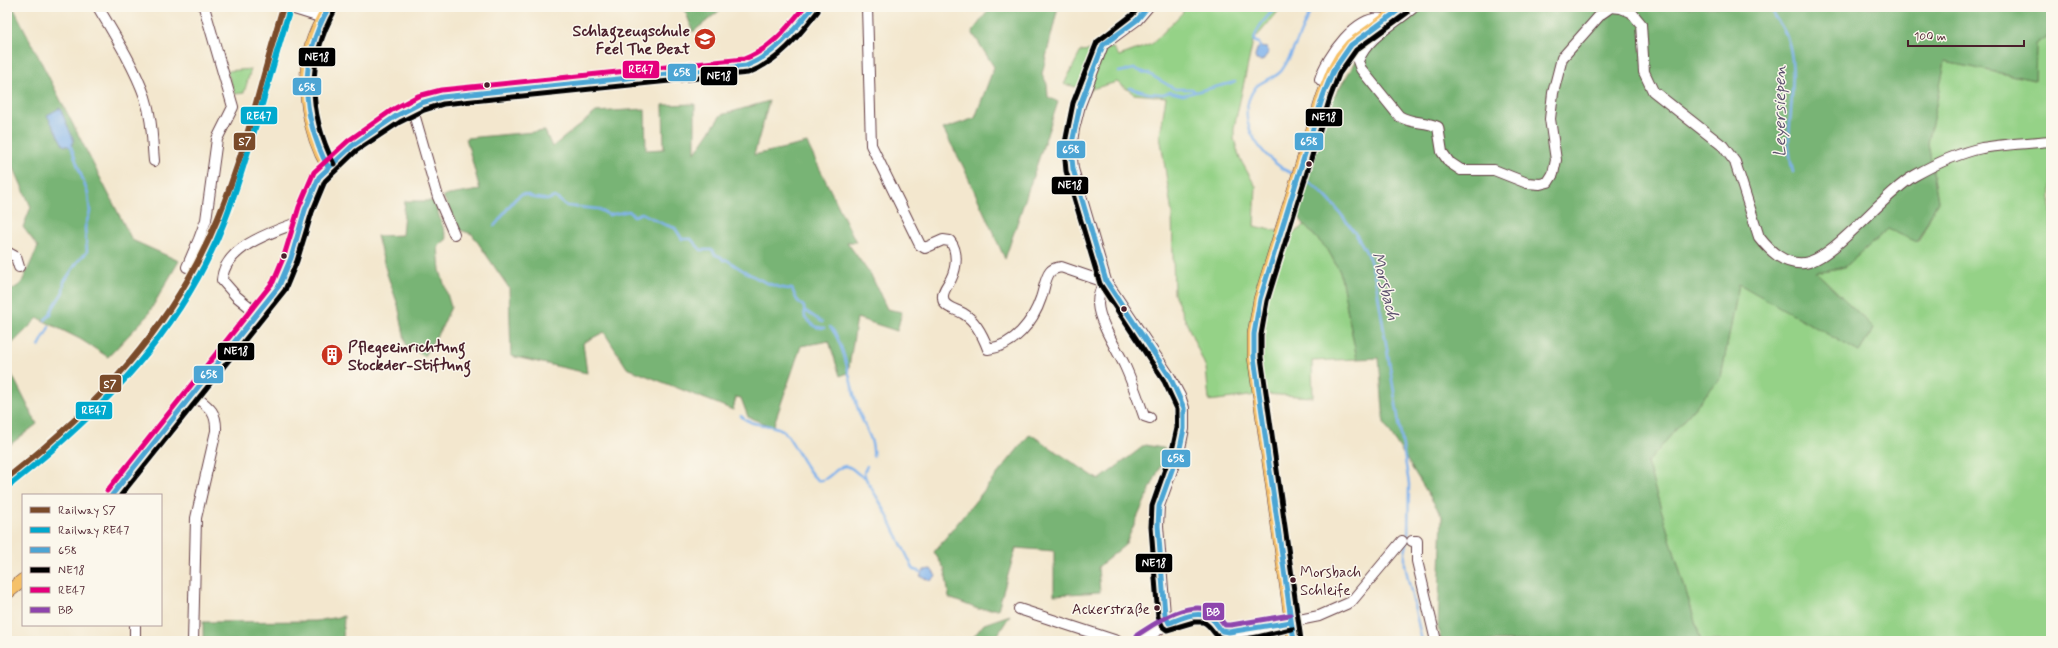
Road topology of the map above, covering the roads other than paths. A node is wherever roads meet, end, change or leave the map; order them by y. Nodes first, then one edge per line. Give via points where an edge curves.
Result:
1 (98, 7) edge
2 (204, 7) edge
3 (289, 7) edge
4 (813, 7) edge
5 (867, 7) edge
6 (1148, 7) edge
7 (1403, 7) edge
8 (1414, 7) edge
9 (326, 13) edge
10 (412, 107) junction
11 (2051, 141) edge
12 (154, 161) dead end
13 (328, 167) junction
14 (302, 221) junction
15 (454, 234) dead end
16 (7, 252) edge
17 (19, 267) dead end
18 (187, 267) dead end
19 (1106, 281) junction
20 (258, 314) junction
21 (192, 394) junction
22 (1150, 418) dead end
23 (113, 494) edge
24 (22, 581) edge
25 (7, 593) edge
26 (1019, 609) dead end
27 (1291, 622) junction
28 (1169, 624) junction
29 (135, 626) edge
30 (1219, 628) junction
31 (135, 641) edge
32 (193, 641) edge
33 (1117, 641) edge
34 (1140, 641) edge
35 (1220, 641) edge
36 (1294, 641) edge
37 (1436, 641) edge

1 - 12 street via 146,98 152,126
2 - 18 street via 233,107 217,139 206,220
3 - 9 street
4 - 10 main road via 769,56 758,63 746,66 451,96
5 - 19 street via 871,145 920,245 925,248 950,240 954,246 956,257 952,277 942,300 946,305 970,318 988,349 996,348 1019,334 1028,324 1038,306 1051,271 1061,267
6 - 19 street via 1137,20 1102,45 1082,98 1071,148 1073,169
7 - 27 main road via 1346,50 1327,86 1260,299 1254,345
8 - 11 street via 1362,52 1358,61 1361,69 1399,116 1406,120 1428,122 1438,127 1442,152 1449,162 1461,170 1494,170 1527,183 1540,184 1548,182 1556,160 1550,120 1553,93 1562,58 1601,14 1611,7 1631,12 1641,24 1644,72 1653,91 1723,146 1735,162 1759,237 1766,247 1779,257 1793,263 1817,259 1914,176 1954,156 1981,148
9 - 13 main road via 311,45 308,87 311,127
10 - 13 main road via 352,146
10 - 15 street via 438,197
13 - 14 main road via 320,177
14 - 20 main road via 282,280
14 - 20 street via 259,237 248,244 223,272 222,280 236,296
16 - 17 street via 16,258
19 - 22 street via 1099,296 1101,317 1129,376 1144,416
19 - 28 street via 1170,377 1184,408 1184,429 1180,448 1159,506 1158,526 1165,615
20 - 21 main road
21 - 23 main road
21 - 32 street via 210,409 216,421 216,431 196,518
24 - 25 main road
26 - 33 street
27 - 30 street via 1228,632
27 - 36 main road
27 - 37 street via 1318,616 1351,602 1410,541
28 - 30 street via 1201,614 1213,619
28 - 34 street
29 - 31 street
30 - 35 street

